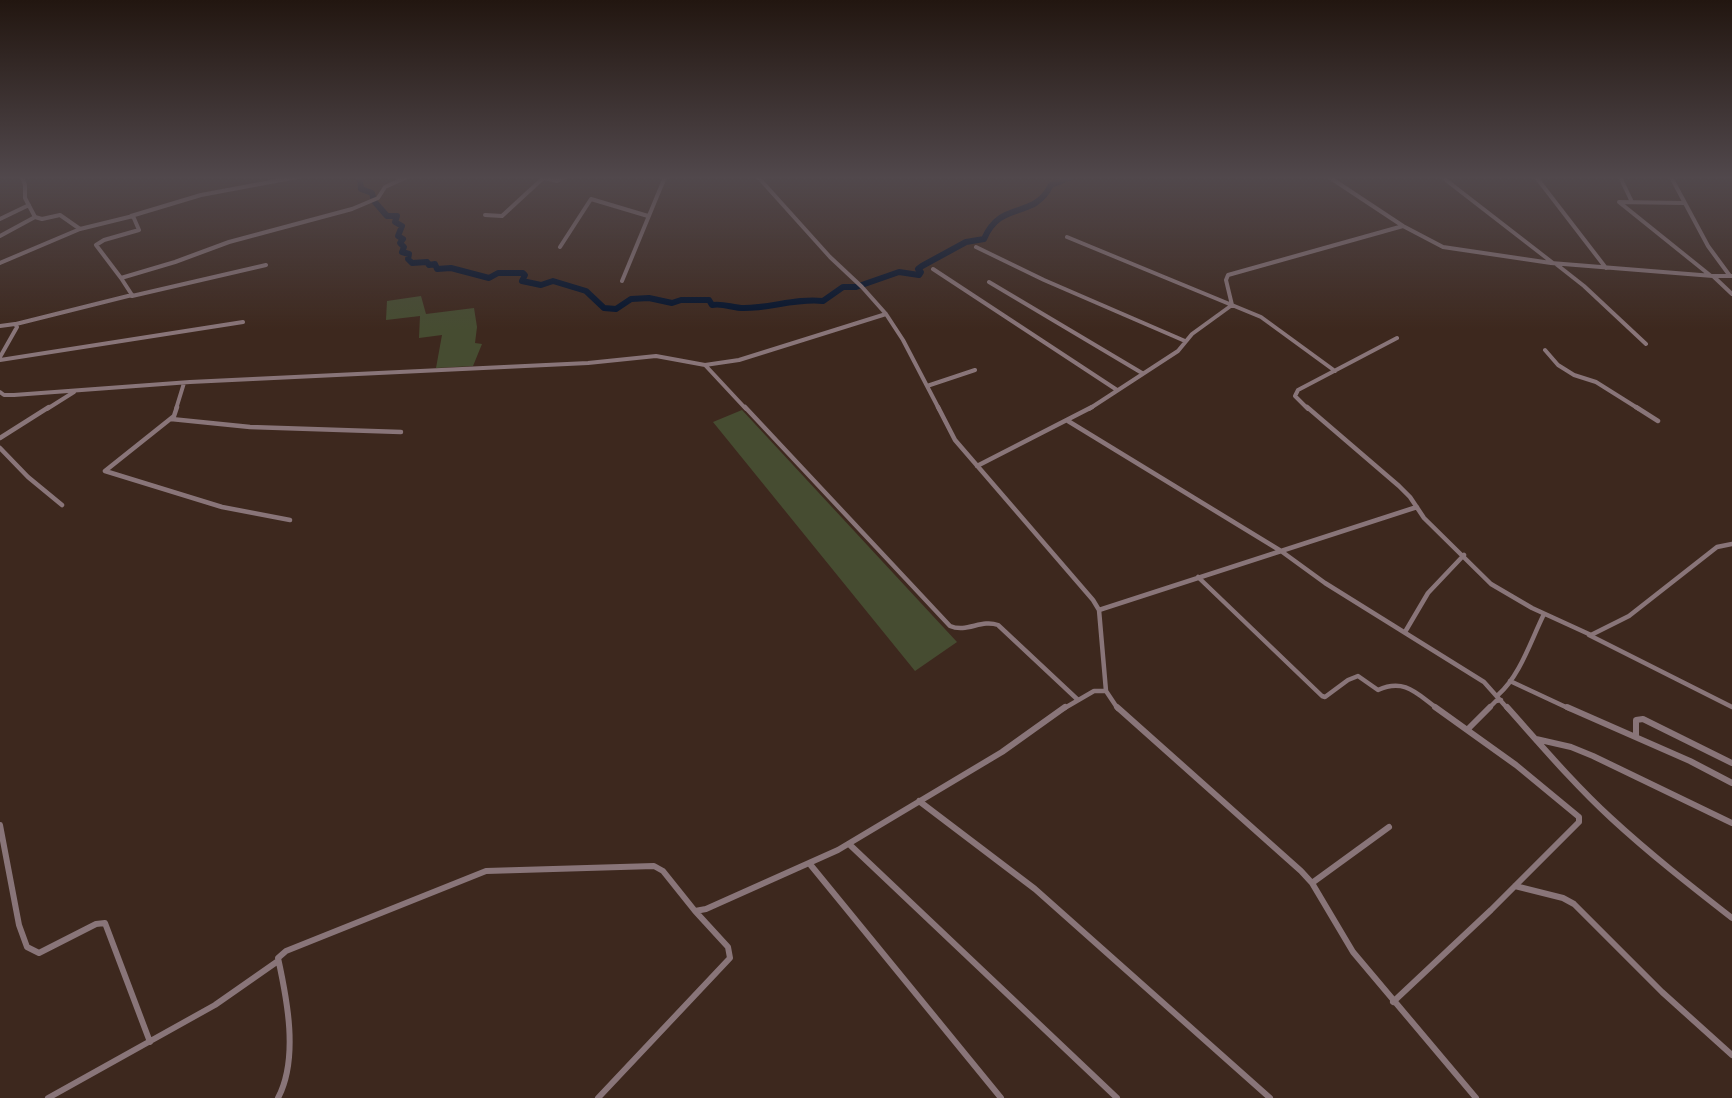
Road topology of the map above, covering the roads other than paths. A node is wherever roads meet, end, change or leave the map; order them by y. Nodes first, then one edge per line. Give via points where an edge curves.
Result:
1 (14, 228) edge
2 (83, 228) edge
3 (138, 228) edge
4 (280, 228) edge
5 (573, 228) edge
6 (643, 228) edge
7 (804, 228) edge
8 (1395, 228) edge
9 (1407, 228) edge
10 (1509, 228) edge
11 (1575, 228) edge
12 (1652, 228) edge
13 (1698, 228) edge
14 (80, 229) joint
15 (0, 236) edge
16 (1067, 237) dead end
17 (976, 246) dead end
18 (560, 248) dead end
19 (0, 263) edge
20 (1555, 263) junction
21 (266, 266) dead end
22 (1606, 268) junction
23 (933, 269) dead end
24 (1712, 276) junction
25 (1731, 276) edge
26 (121, 278) junction
27 (622, 281) dead end
28 (989, 282) dead end
29 (1732, 294) edge
30 (132, 296) junction
31 (1232, 305) junction
32 (886, 314) junction
33 (243, 322) dead end
34 (16, 324) junction
35 (0, 326) edge
36 (1397, 338) dead end
37 (1185, 341) junction
38 (1646, 344) dead end
39 (1545, 350) dead end
40 (0, 358) edge
41 (705, 365) junction
42 (975, 370) dead end
43 (1335, 371) junction
44 (1142, 373) junction
45 (184, 383) junction
46 (927, 386) junction
47 (1117, 390) junction
48 (76, 391) junction
49 (0, 392) edge
50 (170, 419) junction
51 (1068, 421) junction
52 (1658, 421) dead end
53 (401, 432) dead end
54 (0, 438) edge
55 (0, 448) edge
56 (977, 466) junction
57 (62, 505) dead end
58 (1417, 507) junction
59 (290, 520) dead end
60 (1732, 544) edge
61 (1281, 551) junction
62 (1464, 555) junction
63 (1198, 577) junction
64 (1098, 610) junction
65 (1544, 614) junction
66 (1406, 632) junction
67 (1586, 634) junction
68 (1510, 681) junction
69 (1106, 692) junction
70 (1499, 698) junction
71 (1077, 699) junction
72 (1732, 707) edge
73 (1467, 730) junction
74 (1636, 737) junction
75 (1536, 739) junction
76 (1732, 762) edge
77 (1732, 783) edge
78 (919, 801) junction
79 (1732, 823) edge
80 (0, 825) edge
81 (1389, 827) dead end
82 (849, 844) junction
83 (809, 863) junction
84 (1312, 883) junction
85 (1515, 886) junction
86 (695, 911) junction
87 (1732, 918) edge
88 (278, 961) junction
89 (1394, 1002) junction
90 (150, 1042) junction
91 (1732, 1055) edge
92 (282, 1096) edge
93 (48, 1098) edge
94 (598, 1098) edge
95 (1001, 1098) edge
96 (1117, 1098) edge
97 (1270, 1098) edge
98 (1476, 1098) edge

1 - 15 street
2 - 14 street
3 - 26 street via 96,245
4 - 26 street
5 - 18 street
6 - 27 street
7 - 32 street
8 - 31 street via 1228,274
9 - 20 street via 1443,247
10 - 20 street
11 - 22 street
12 - 24 street
13 - 25 street
14 - 19 street
16 - 31 street
17 - 37 street
20 - 22 street
20 - 38 street
21 - 30 street
22 - 24 street
23 - 47 street
24 - 25 street
24 - 29 street
26 - 30 street
28 - 44 street
30 - 34 street
31 - 37 street
31 - 43 street via 1272,325
32 - 41 street via 739,360
32 - 46 street
33 - 40 street
34 - 35 street
34 - 40 street
36 - 43 street
37 - 44 street via 1178,351
39 - 52 street via 1558,365 1596,382
41 - 45 street via 646,356 588,363
41 - 71 street via 950,626 962,630 986,622 998,625
42 - 46 street
43 - 58 street via 1298,390 1295,396 1399,486
44 - 47 street
45 - 48 street
45 - 50 street
46 - 56 street via 955,440
47 - 51 street
48 - 49 street via 4,395
48 - 54 street
50 - 53 street via 250,427
50 - 59 street via 105,471 222,507
51 - 56 street
51 - 61 street
55 - 57 street
56 - 64 street via 1086,591
58 - 61 street
58 - 62 street
60 - 67 street via 1717,548 1629,616 1594,634
61 - 63 street
61 - 66 street via 1325,584
62 - 65 street via 1491,584
62 - 66 street via 1428,593
63 - 64 street
63 - 73 street via 1322,696 1358,676 1378,690 1404,685
64 - 69 street
65 - 67 street
65 - 68 street
66 - 70 street via 1484,682
67 - 72 street
68 - 70 street
68 - 74 street
69 - 71 street via 1094,691
69 - 84 street via 1114,705
70 - 73 street
70 - 75 street
71 - 78 street via 1002,752
73 - 85 street via 1516,765 1580,820
74 - 76 street via 1636,720 1643,719
74 - 77 street
75 - 79 street via 1593,756
75 - 87 street via 1611,819
78 - 82 street
78 - 97 street via 1035,890
80 - 90 street via 27,947 39,953 105,923
81 - 84 street
82 - 83 street
82 - 96 street
83 - 86 street
83 - 95 street
84 - 89 street via 1353,952
85 - 89 street
85 - 91 street via 1574,904
86 - 88 street via 663,871 654,866 486,871 304,942 282,953
86 - 94 street via 728,947 727,963
88 - 90 street via 215,1005
88 - 92 street via 287,992 288,1062
89 - 98 street
90 - 93 street

